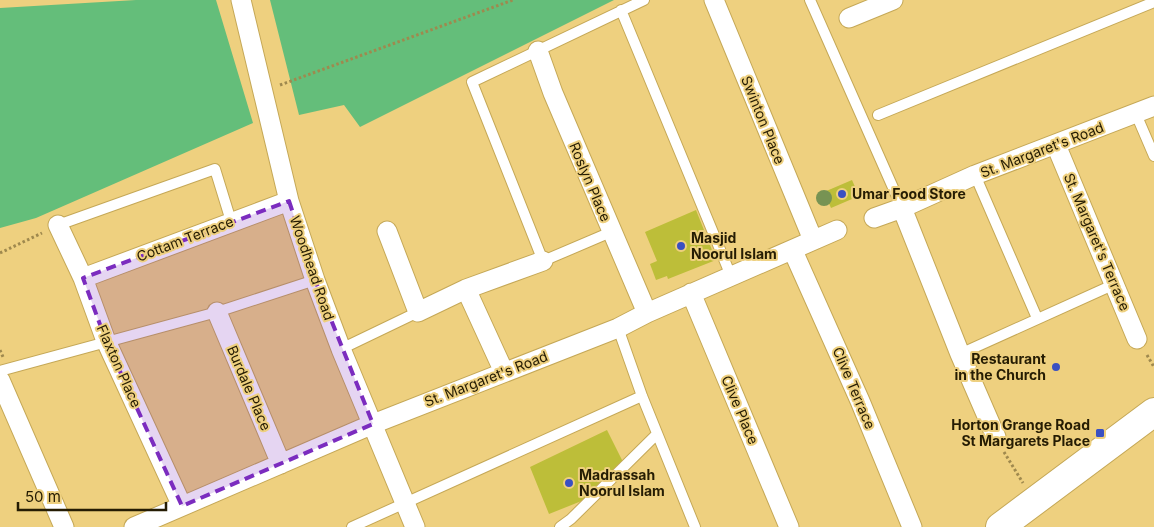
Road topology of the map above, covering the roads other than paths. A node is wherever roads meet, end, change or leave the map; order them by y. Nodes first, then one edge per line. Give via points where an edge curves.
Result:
1 (241, 0) edge
2 (644, 0) edge
3 (714, 0) edge
4 (810, 0) edge
5 (893, 0) edge
6 (1154, 2) edge
7 (621, 10) junction
8 (849, 18) dead end
9 (538, 51) junction
10 (1154, 106) edge
11 (1136, 114) junction
12 (878, 115) dead end
13 (1056, 145) junction
14 (1154, 156) edge
15 (975, 175) junction
16 (289, 201) junction
17 (902, 208) junction
18 (874, 218) dead end
19 (231, 221) junction
20 (58, 225) joint
21 (837, 230) dead end
22 (387, 231) dead end
23 (611, 232) junction
24 (813, 240) junction
25 (793, 251) junction
26 (543, 261) junction
27 (731, 276) junction
28 (83, 278) junction
29 (315, 280) junction
30 (1115, 284) junction
31 (466, 289) junction
32 (692, 293) junction
33 (217, 312) junction
34 (418, 312) junction
35 (647, 313) junction
36 (1037, 318) junction
37 (618, 328) junction
38 (1137, 339) dead end
39 (106, 341) junction
40 (341, 349) junction
41 (960, 354) junction
42 (0, 371) edge
43 (504, 372) junction
44 (0, 380) edge
45 (642, 396) junction
46 (1154, 412) edge
47 (373, 424) junction
48 (657, 434) junction
49 (996, 437) road end
50 (281, 464) junction
51 (404, 502) junction
52 (182, 506) junction
53 (64, 527) edge
54 (134, 527) edge
55 (352, 527) edge
56 (414, 527) edge
57 (560, 527) edge
58 (695, 527) edge
59 (789, 527) edge
60 (912, 527) edge
61 (1000, 527) edge

1 - 16 street, Woodhead Road
2 - 7 lane
3 - 24 street, Swinton Place
4 - 17 lane
5 - 8 street
6 - 12 lane
7 - 9 lane
7 - 27 lane
9 - 23 street, Roslyn Place
9 - 26 lane via 472,82
10 - 11 street, St. Margaret's Road
11 - 13 street, St. Margaret's Road
11 - 14 lane
13 - 15 street, St. Margaret's Road
13 - 30 street, St. Margaret's Terrace
15 - 17 street, St. Margaret's Road
15 - 36 lane
16 - 19 street, Cottam Terrace
16 - 29 street, Woodhead Road
17 - 18 street, St. Margaret's Road
17 - 41 street
19 - 20 lane via 214,169
19 - 28 street, Cottam Terrace
20 - 28 street, Flaxton Place
21 - 24 street, St. Margaret's Road
22 - 34 street
23 - 26 lane
23 - 35 street, Roslyn Place
24 - 25 street, St. Margaret's Road
25 - 27 street, St. Margaret's Road
25 - 60 street, Clive Terrace
26 - 31 street
27 - 32 street, St. Margaret's Road
28 - 39 street, Flaxton Place
29 - 33 lane
29 - 40 street, Woodhead Road
30 - 36 lane
30 - 38 street, St. Margaret's Terrace
31 - 34 street
31 - 43 street
32 - 35 street, St. Margaret's Road
32 - 59 street, Clive Place
33 - 39 lane
33 - 50 street, Burdale Place
34 - 40 lane
35 - 37 street, St. Margaret's Road
36 - 41 lane
37 - 43 street, St. Margaret's Road
37 - 45 lane
39 - 42 lane
39 - 52 street, Flaxton Place
40 - 47 street, Woodhead Road
41 - 49 street
43 - 47 street, St. Margaret's Road
44 - 53 street
45 - 48 lane
45 - 51 lane
46 - 61 main road
47 - 50 street, St. Margaret's Road
47 - 51 street, Woodhead Road
48 - 57 lane
48 - 58 lane
50 - 52 street, St. Margaret's Road
51 - 55 lane
51 - 56 street, Woodhead Road
52 - 54 street, St. Margaret's Road

